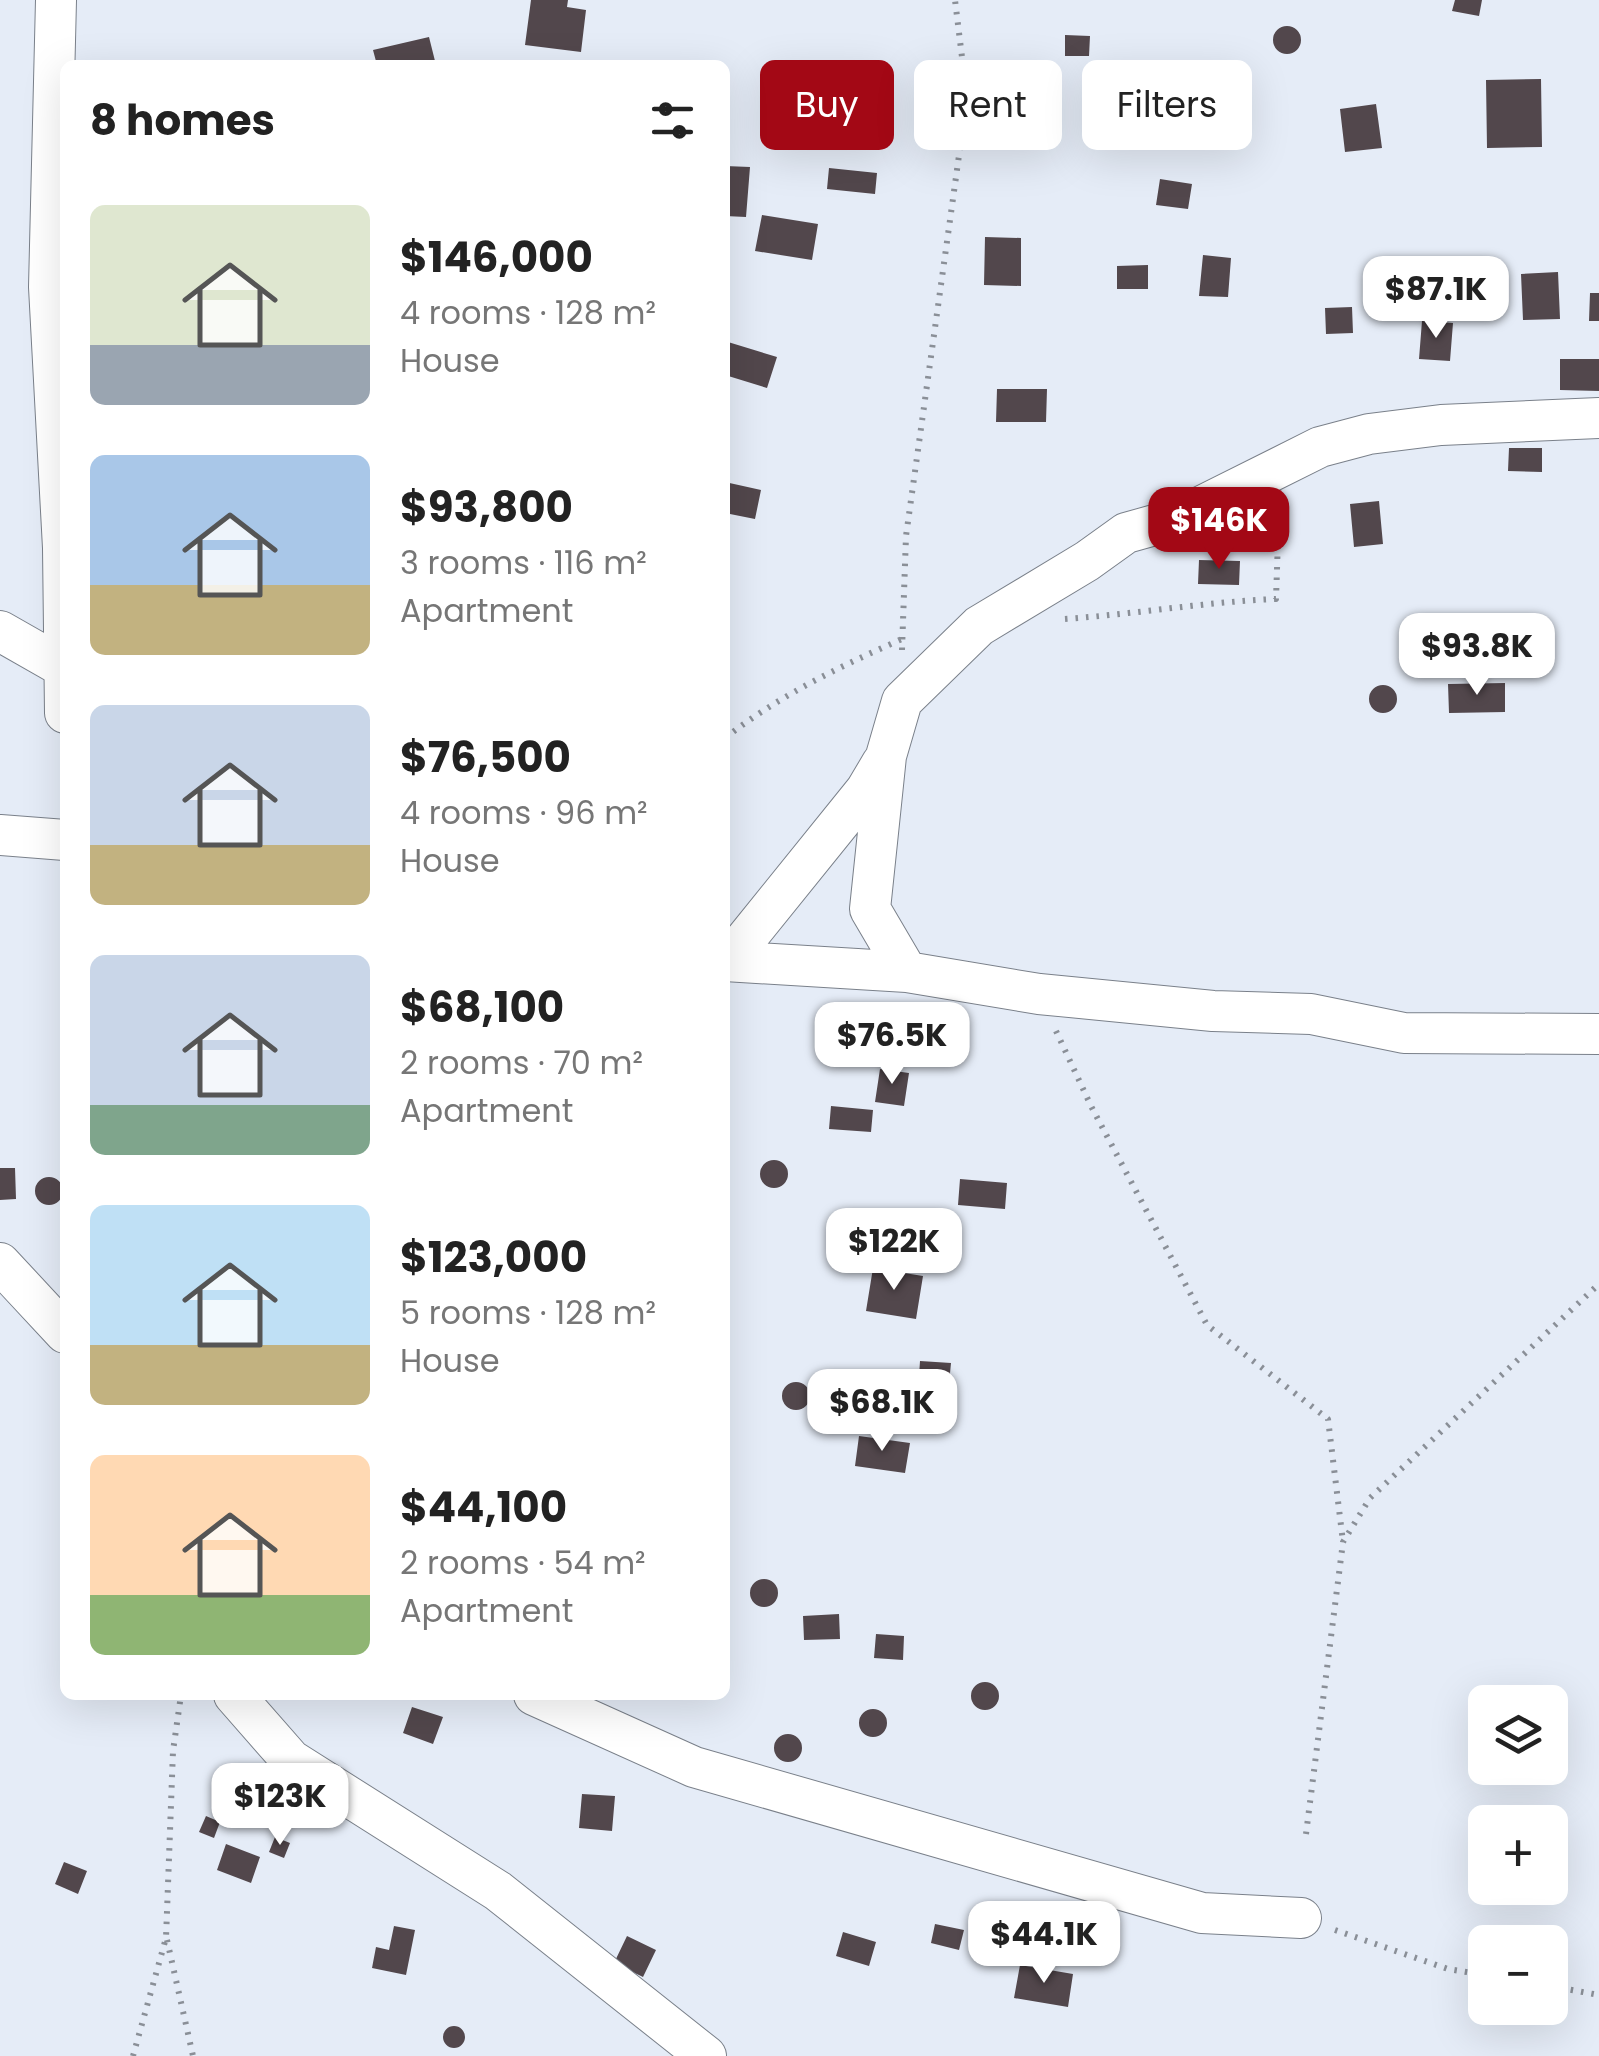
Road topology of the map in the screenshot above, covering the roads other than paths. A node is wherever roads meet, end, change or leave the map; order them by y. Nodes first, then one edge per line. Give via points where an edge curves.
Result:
1 (56, 0) edge
2 (1599, 418) edge
3 (60, 492) edge
4 (0, 631) edge
5 (60, 665) edge
6 (886, 756) junction
7 (0, 835) edge
8 (60, 840) edge
9 (730, 957) edge
10 (730, 961) edge
11 (906, 972) junction
12 (1599, 1034) edge
13 (0, 1263) edge
14 (60, 1328) edge
15 (238, 1700) edge
16 (545, 1700) edge
17 (1300, 1918) road end
18 (706, 2056) edge

1 - 3 street via 49,287
2 - 6 street via 1369,434 1320,446 1176,519 1126,533 979,626 902,701
4 - 5 street
6 - 9 street via 866,790
6 - 11 street via 870,910
7 - 8 street
10 - 11 street
11 - 12 street via 1039,994 1312,1014 1404,1033
13 - 14 street
15 - 18 street via 291,1760 498,1891
16 - 17 street via 694,1767 1202,1914

